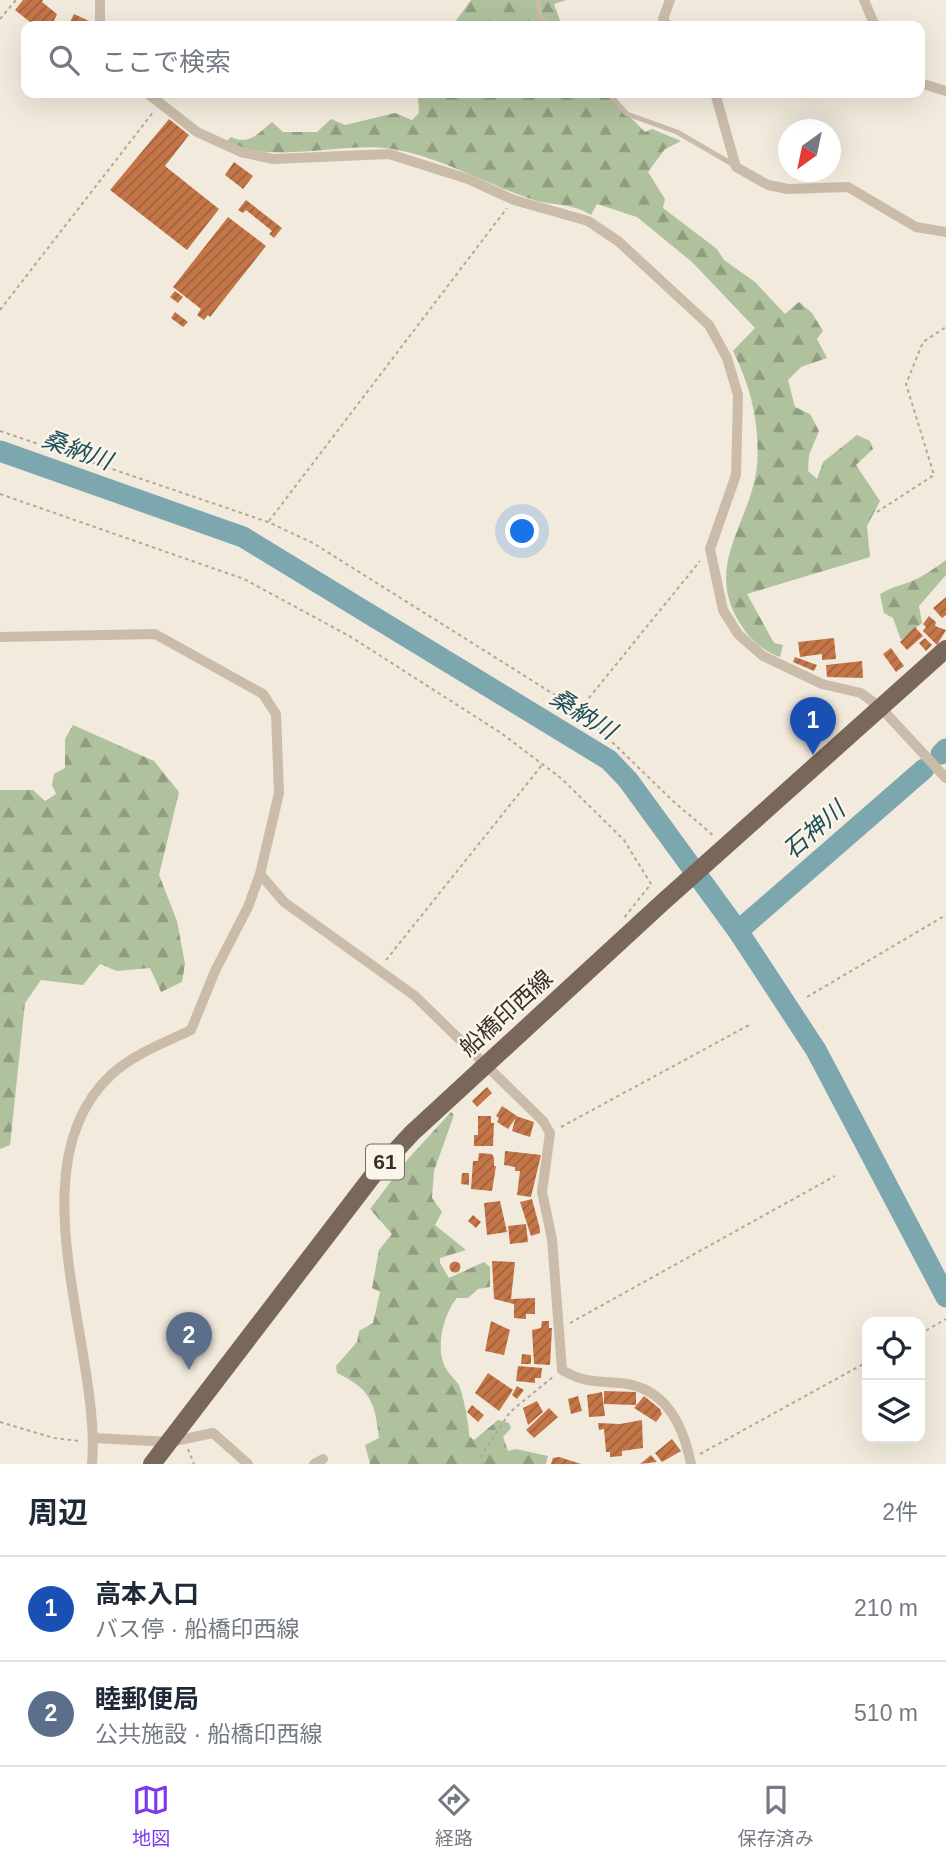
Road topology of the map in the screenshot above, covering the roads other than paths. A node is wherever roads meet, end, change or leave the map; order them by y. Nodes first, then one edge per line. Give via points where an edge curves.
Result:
1 (100, 0) edge
2 (538, 0) edge
3 (670, 0) edge
4 (864, 0) edge
5 (100, 21) edge
6 (545, 21) edge
7 (664, 21) edge
8 (873, 21) edge
9 (925, 85) edge
10 (946, 91) edge
11 (152, 98) edge
12 (613, 98) edge
13 (716, 98) edge
14 (736, 167) junction
15 (946, 232) edge
16 (0, 637) edge
17 (946, 649) edge
18 (881, 708) junction
19 (946, 778) edge
20 (260, 874) junction
21 (485, 1065) junction
22 (94, 1440) junction
23 (170, 1442) junction
24 (690, 1462) edge
25 (92, 1464) edge
26 (152, 1464) edge
27 (247, 1464) edge

1 - 5 street
2 - 6 lane
3 - 7 street
4 - 8 street
9 - 10 street
11 - 18 street via 197,132 241,152 273,159 388,153 514,200 588,221 618,241 709,325 727,358 738,394 736,475 710,549 723,610 738,634 763,656 822,684 861,693
12 - 14 lane via 627,114 677,132
13 - 14 street
14 - 15 street via 768,185 788,189 848,187 916,227
16 - 20 street via 155,634 263,694 276,714 279,793
17 - 18 main road, 船橋印西線 / 61
18 - 19 street
18 - 21 main road, 船橋印西線 / 61
20 - 21 street via 284,902 415,996
20 - 22 street via 191,1030 136,1056 111,1074 90,1101 71,1147 65,1180 67,1242
21 - 23 main road, 船橋印西線 / 61 via 374,1174
21 - 24 street via 550,1133 542,1192 552,1239 562,1370 580,1381 638,1386 657,1398 685,1434
22 - 23 street
22 - 25 street
23 - 26 main road, 船橋印西線 / 61
23 - 27 street via 213,1433

